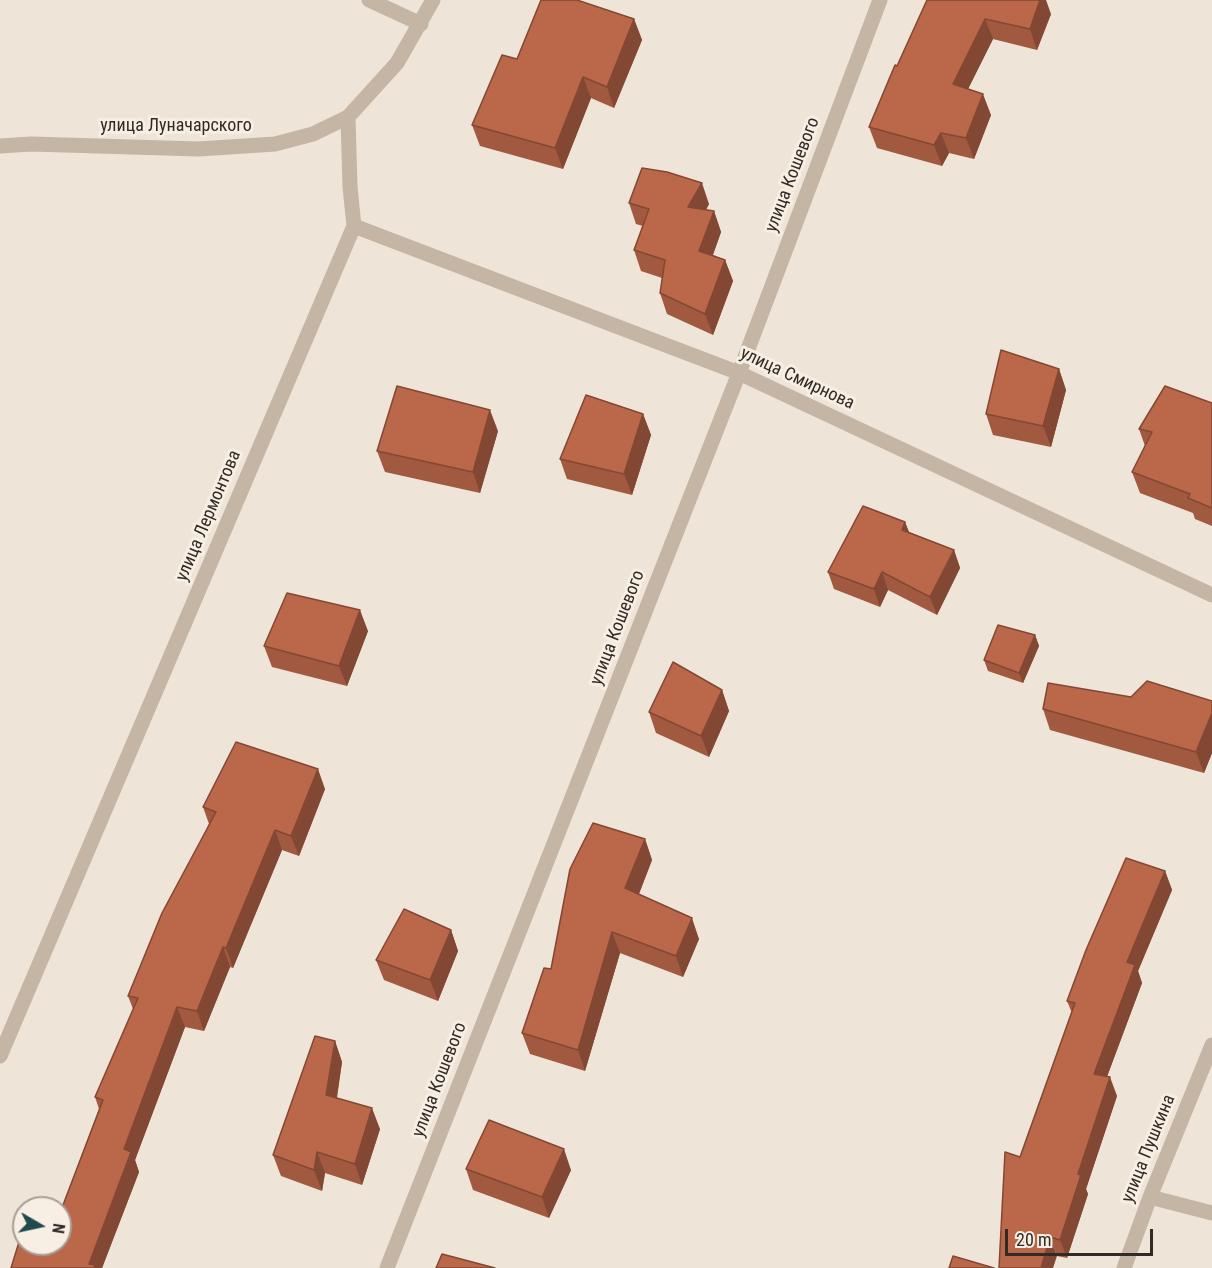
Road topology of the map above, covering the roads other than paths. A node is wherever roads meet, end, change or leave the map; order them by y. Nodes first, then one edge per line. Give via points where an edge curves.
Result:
1 (369, 0) edge
2 (433, 0) edge
3 (880, 0) edge
4 (421, 24) junction
5 (348, 117) junction
6 (0, 146) edge
7 (354, 226) junction
8 (739, 373) junction
9 (1212, 595) edge
10 (1212, 1045) edge
11 (0, 1056) edge
12 (1150, 1197) junction
13 (1212, 1213) edge
14 (387, 1268) edge
15 (1124, 1268) edge

1 - 4 street
2 - 4 street
3 - 8 street, улица Кошевого
4 - 5 street via 397,63
5 - 6 street, улица Луначарского via 313,134 275,144 199,149
5 - 7 street, улица Лермонтова
7 - 8 street, улица Смирнова
7 - 11 street, улица Лермонтова
8 - 9 street, улица Смирнова
8 - 14 street, улица Кошевого
10 - 12 street, улица Пушкина
12 - 13 street
12 - 15 street, улица Пушкина

